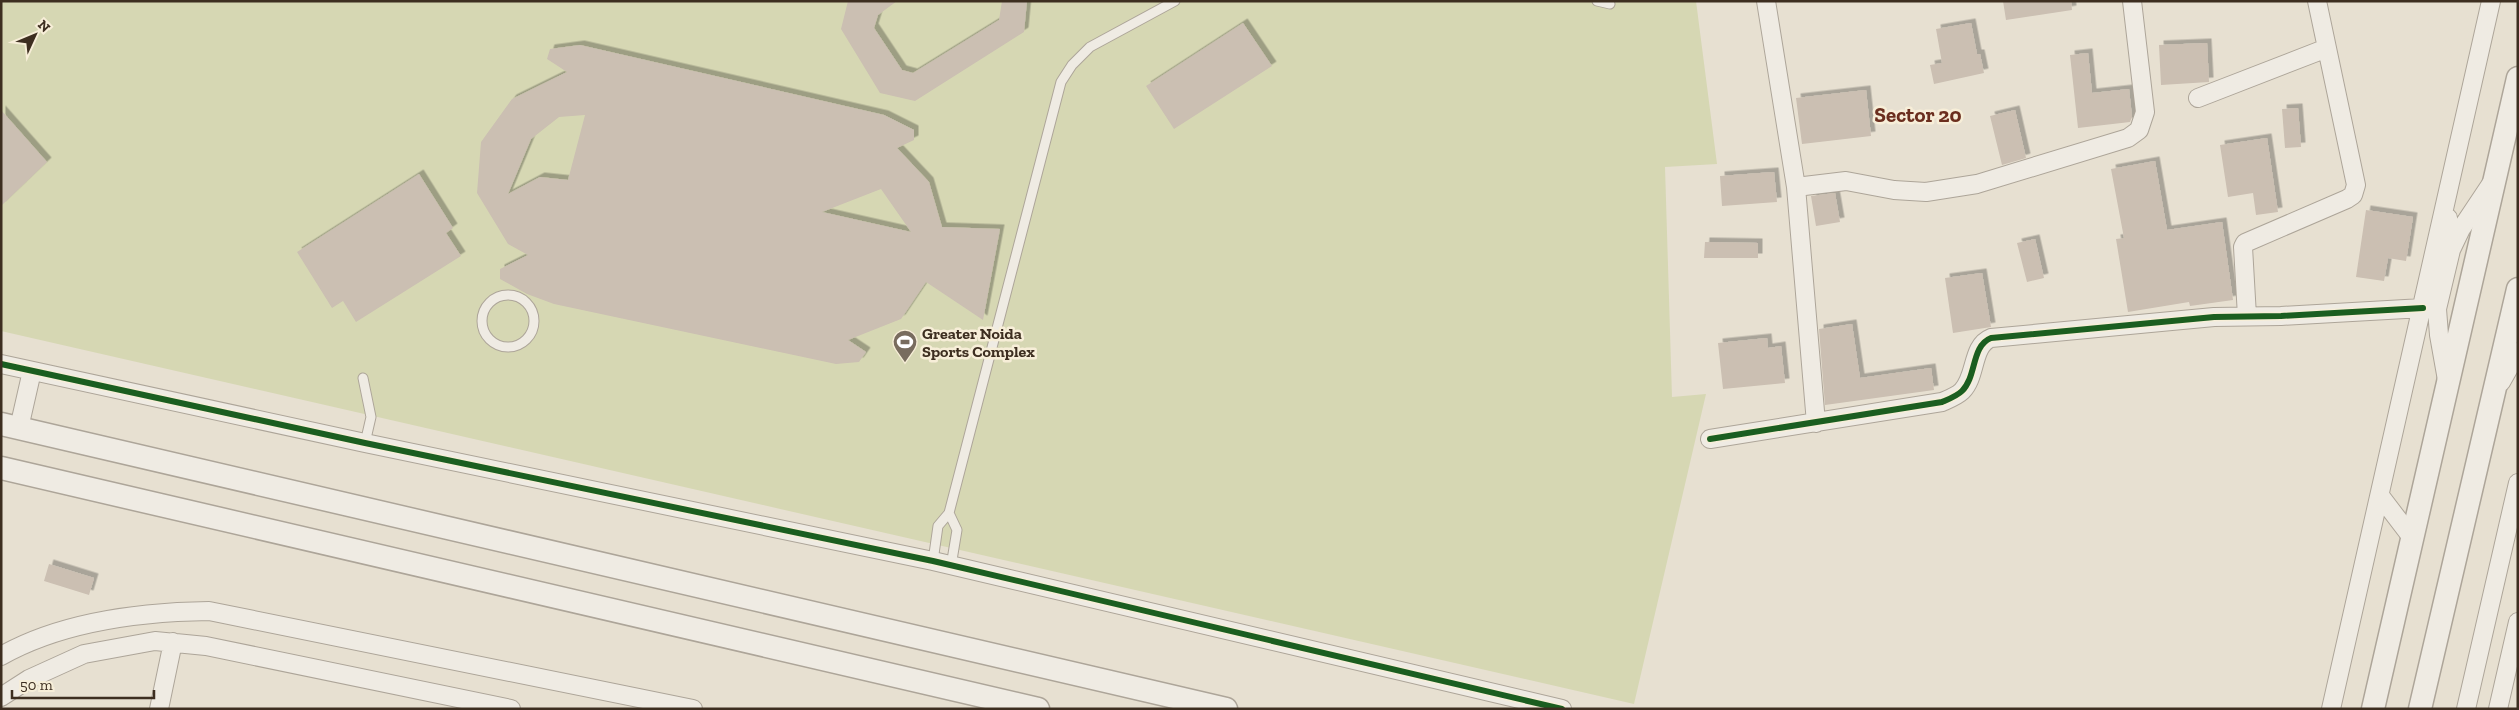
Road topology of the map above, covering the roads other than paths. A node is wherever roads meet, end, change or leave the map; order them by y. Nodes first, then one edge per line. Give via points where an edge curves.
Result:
1 (1175, 1) edge
2 (1597, 1) edge
3 (1766, 1) edge
4 (2132, 1) edge
5 (2317, 1) edge
6 (2491, 1) edge
7 (1610, 4) dead end
8 (2327, 48) junction
9 (2518, 78) edge
10 (2198, 98) dead end
11 (2495, 177) junction
12 (1796, 188) junction
13 (2446, 205) junction
14 (2451, 250) junction
15 (2518, 289) edge
16 (2423, 308) junction
17 (2247, 316) junction
18 (486, 336) joint
19 (2518, 352) edge
20 (1, 364) edge
21 (32, 371) junction
22 (362, 378) dead end
23 (2448, 385) junction
24 (2493, 396) junction
25 (1816, 423) junction
26 (10, 426) edge
27 (1710, 439) dead end
28 (365, 443) junction
29 (1, 468) edge
30 (2518, 483) edge
31 (2381, 497) junction
32 (949, 513) junction
33 (2413, 539) junction
34 (933, 562) junction
35 (951, 566) junction
36 (2518, 622) edge
37 (173, 642) junction
38 (1, 656) edge
39 (1, 697) edge
40 (648, 704) edge
41 (506, 708) edge
42 (159, 709) edge
43 (693, 709) edge
44 (1038, 709) edge
45 (1226, 709) edge
46 (1562, 709) edge
47 (2331, 709) edge
48 (2373, 709) edge
49 (2420, 709) edge
50 (2466, 709) edge
51 (2498, 709) edge

1 - 32 lane via 1090,47 1061,82
2 - 7 lane
3 - 12 street
4 - 12 street via 2145,112 2139,130 2128,138 1977,184 1926,192 1846,181
5 - 8 street
6 - 13 street
8 - 10 street
8 - 17 street via 2355,190 2347,199 2243,246
9 - 11 street
11 - 14 street
11 - 23 street
12 - 25 street
13 - 14 street
13 - 16 street
14 - 23 street via 2437,309
15 - 24 street
16 - 17 street
16 - 31 street
17 - 25 street via 1991,338 1980,346 1968,383 1956,395 1942,402
18 - 18 lane via 482,318 490,302 506,295 522,299 528,305 533,328 524,342 509,348
19 - 24 street
20 - 21 street
21 - 26 street
21 - 28 street
22 - 28 lane via 371,417
23 - 33 street
24 - 49 street
25 - 27 street
26 - 45 street
28 - 34 street
29 - 44 street
30 - 50 street
31 - 33 street
31 - 47 street
32 - 34 lane via 938,526
32 - 35 lane via 957,530
33 - 48 street
34 - 35 street
35 - 46 street
36 - 51 street
37 - 39 street via 155,641 84,654 29,679
37 - 41 street
37 - 42 street
38 - 40 street via 24,643 115,618 209,612
40 - 43 street

